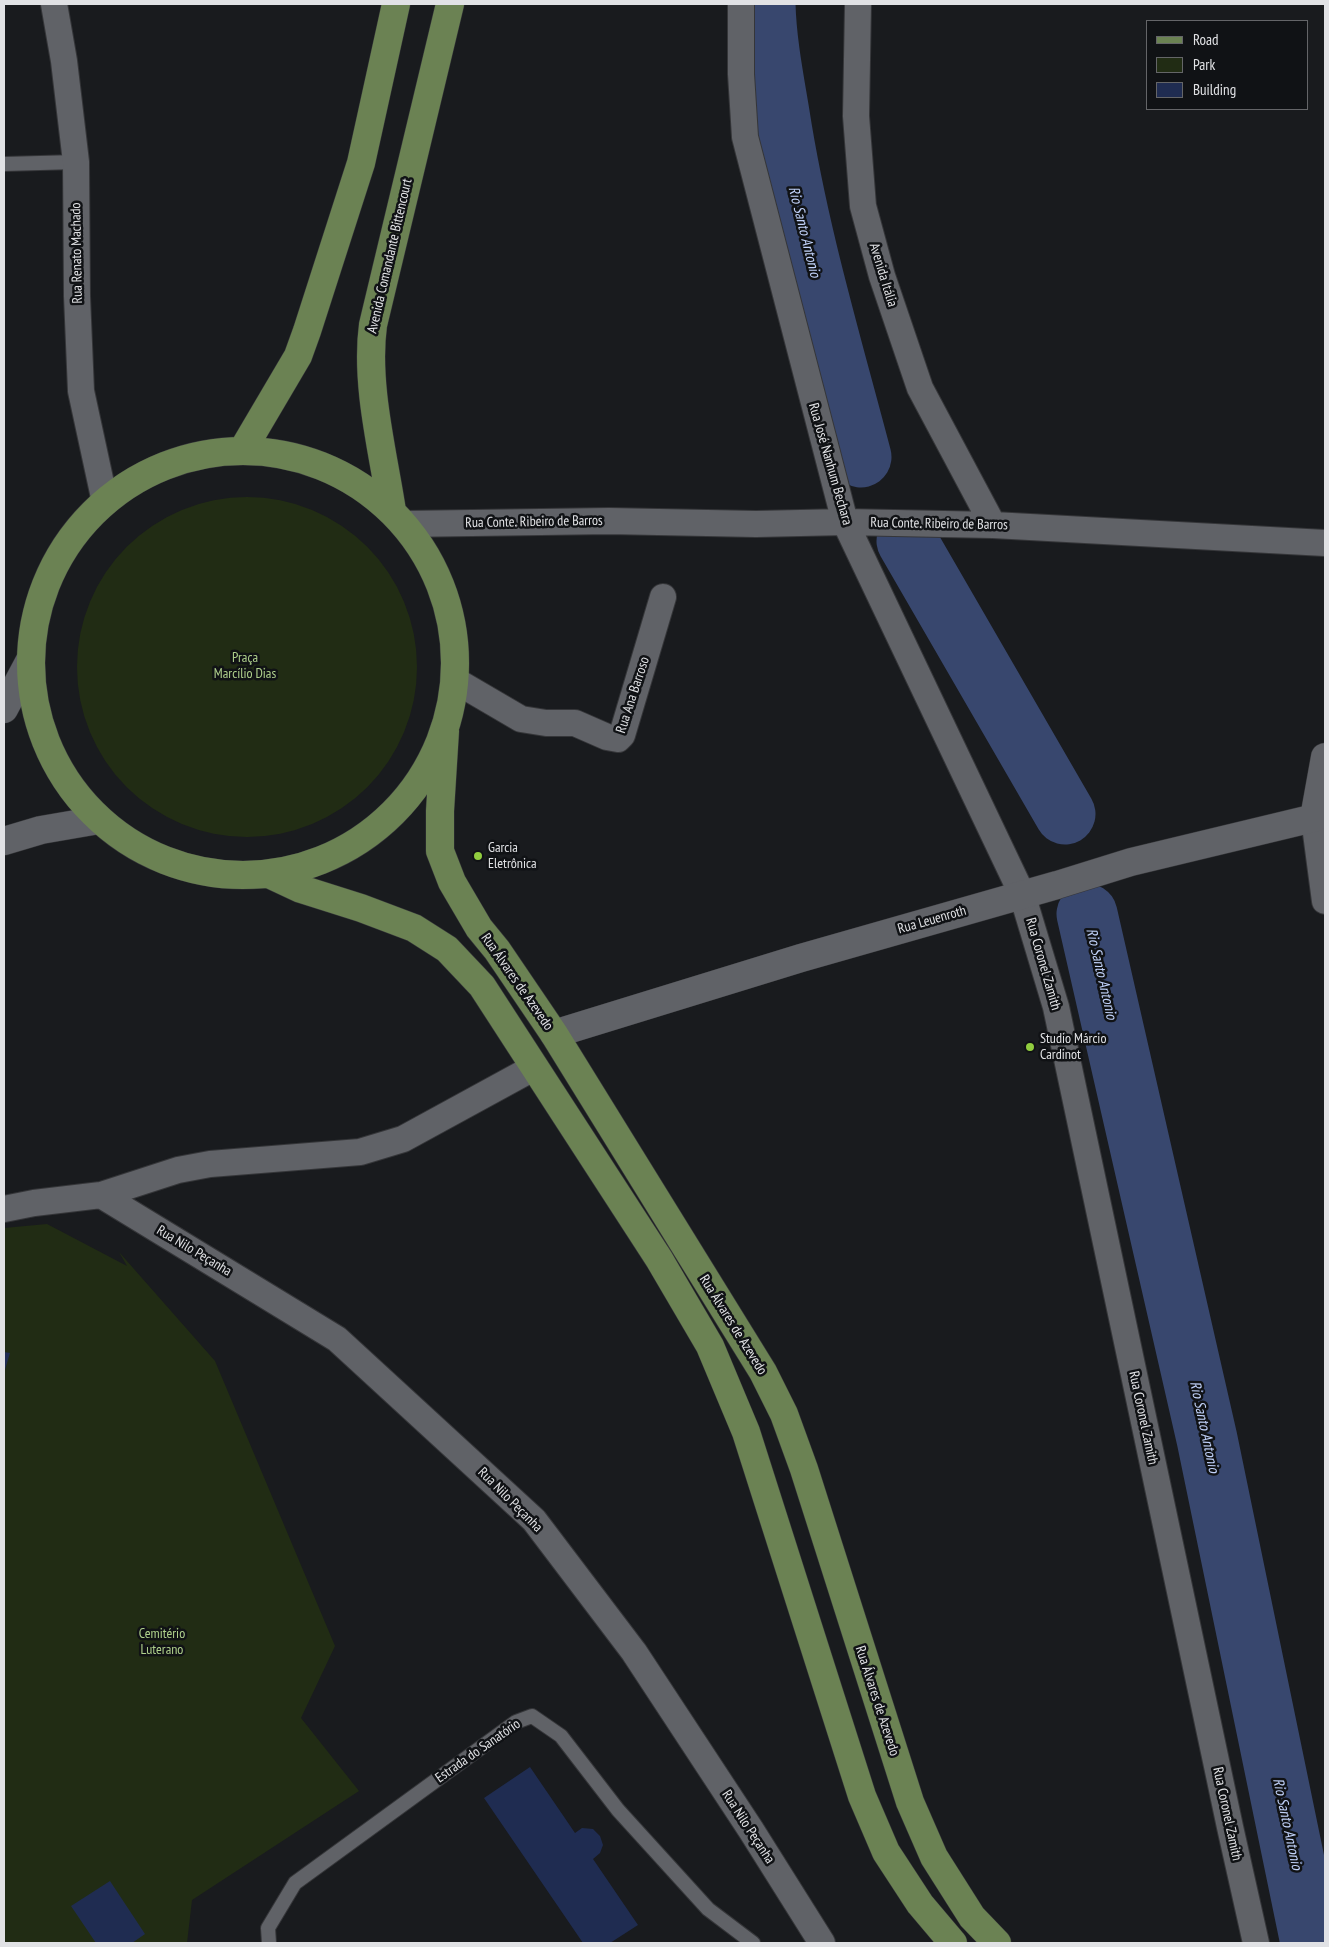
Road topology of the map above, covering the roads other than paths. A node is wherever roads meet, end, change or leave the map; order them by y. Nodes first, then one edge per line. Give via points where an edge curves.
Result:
1 (54, 4) edge
2 (396, 4) edge
3 (450, 4) edge
4 (741, 4) edge
5 (858, 4) edge
6 (76, 162) junction
7 (4, 164) edge
8 (242, 451) junction
9 (104, 502) junction
10 (398, 518) junction
11 (844, 522) junction
12 (993, 525) junction
13 (1325, 543) edge
14 (663, 597) dead end
15 (29, 662) junction
16 (456, 681) junction
17 (4, 709) edge
18 (445, 731) junction
19 (1325, 757) edge
20 (1314, 818) junction
21 (99, 820) junction
22 (4, 841) edge
23 (269, 874) junction
24 (1022, 894) junction
25 (1325, 901) edge
26 (554, 1034) junction
27 (533, 1068) junction
28 (101, 1195) junction
29 (4, 1209) edge
30 (269, 1943) edge
31 (753, 1943) edge
32 (822, 1943) edge
33 (954, 1943) edge
34 (997, 1943) edge
35 (1256, 1943) edge

1 - 6 street, Rua Renato Machado
2 - 8 main road via 361,163 308,331 298,356
3 - 10 main road, Avenida Comandante Bittencourt via 370,343 374,399
4 - 11 street, Rua José Nanhum Bechara via 745,137
5 - 12 street, Avenida Itália via 856,116 863,206 882,276 920,388
6 - 7 lane
6 - 9 street, Rua Renato Machado via 81,391
8 - 9 main road via 193,457 146,474
8 - 10 main road via 298,458 348,479
9 - 15 main road via 73,534 50,574 34,617
10 - 11 street, Rua Conte. Ribeiro de Barros via 756,524
10 - 16 main road via 422,548 439,579 450,612
11 - 12 street, Rua Conte. Ribeiro de Barros
11 - 24 street, Rua José Nanhum Bechara
12 - 13 street, Rua Conte. Ribeiro de Barros
14 - 16 street, Rua Ana Barroso via 622,735 618,739 575,723 522,719
15 - 17 street
15 - 21 main road via 34,706 47,749 69,787
16 - 18 main road
18 - 23 main road via 415,782 387,817 354,844 326,857
18 - 26 main road, Rua Álvares de Azevedo via 440,851 452,882 479,928
19 - 20 street
20 - 24 street, Rua Leuenroth via 1131,862
20 - 25 street
21 - 22 street via 41,830
21 - 23 main road via 136,847 167,862 234,876
23 - 27 main road via 301,889 414,928 447,949 482,986
24 - 26 street, Rua Leuenroth
24 - 35 street, Rua Coronel Zamith via 1056,1007
26 - 34 main road, Rua Álvares de Azevedo via 763,1372 784,1414 910,1802 934,1857 972,1917
27 - 28 street via 404,1138 360,1152 210,1164 178,1170
27 - 33 main road via 659,1259 710,1346 746,1432 862,1796 886,1852 920,1904
28 - 29 street
28 - 32 street, Rua Nilo Peçanha via 337,1339 534,1520 634,1652
30 - 31 lane, Estrada do Sanatório via 268,1928 295,1883 516,1722 532,1716 561,1736 618,1810 708,1909

